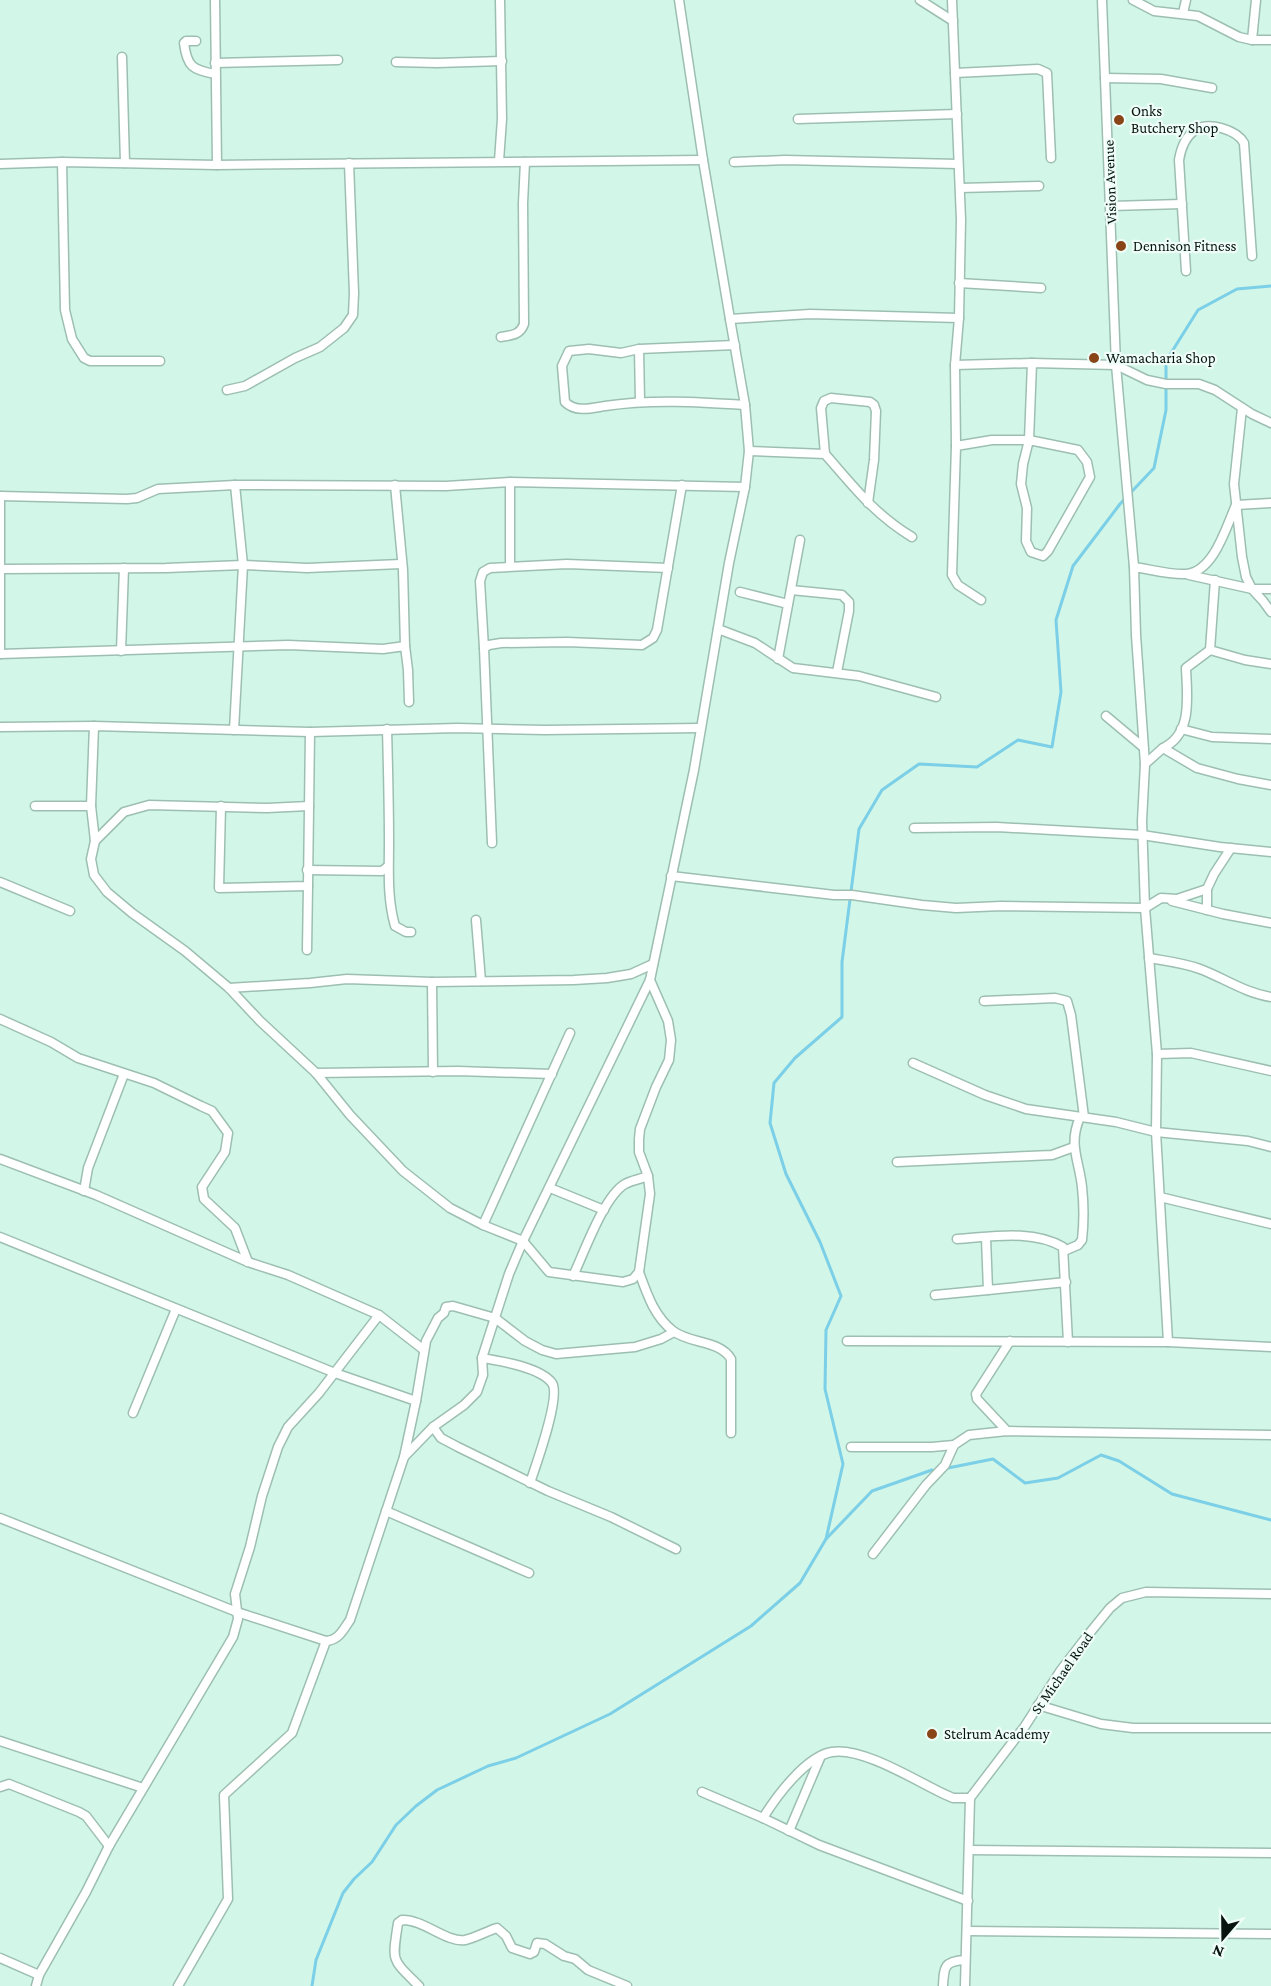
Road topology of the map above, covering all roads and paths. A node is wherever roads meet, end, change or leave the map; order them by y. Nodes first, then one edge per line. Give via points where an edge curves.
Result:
1 (215, 0) edge
2 (500, 0) edge
3 (679, 0) edge
4 (920, 0) edge
5 (952, 0) edge
6 (1102, 0) edge
7 (1186, 0) edge
8 (1256, 0) edge
9 (1137, 1) edge
10 (1184, 14) junction
11 (953, 21) junction
12 (1252, 40) junction
13 (1271, 40) edge
14 (196, 41) dead end
15 (122, 57) dead end
16 (338, 60) dead end
17 (502, 61) junction
18 (396, 62) dead end
19 (215, 63) junction
20 (955, 73) junction
21 (215, 74) junction
22 (1105, 78) junction
23 (1212, 88) dead end
24 (957, 114) junction
25 (798, 119) dead end
26 (1051, 158) dead end
27 (703, 160) junction
28 (499, 161) junction
29 (62, 162) junction
30 (525, 162) junction
31 (734, 162) dead end
32 (124, 163) junction
33 (349, 163) junction
34 (0, 164) edge
35 (958, 164) junction
36 (217, 165) junction
37 (1039, 186) dead end
38 (960, 188) junction
39 (1182, 204) junction
40 (1111, 206) junction
41 (1252, 256) dead end
42 (1186, 271) dead end
43 (959, 283) junction
44 (1041, 288) dead end
45 (958, 318) junction
46 (730, 319) junction
47 (501, 337) dead end
48 (735, 345) junction
49 (639, 349) junction
50 (160, 361) dead end
51 (1032, 363) junction
52 (954, 365) junction
53 (1116, 365) junction
54 (227, 390) dead end
55 (640, 401) junction
56 (745, 405) junction
57 (1242, 408) junction
58 (1271, 423) edge
59 (1029, 440) junction
60 (956, 446) junction
61 (749, 451) junction
62 (825, 454) junction
63 (510, 482) junction
64 (235, 485) junction
65 (395, 485) junction
66 (682, 485) junction
67 (745, 487) junction
68 (0, 496) edge
69 (868, 503) junction
70 (1271, 503) edge
71 (1236, 505) junction
72 (912, 537) dead end
73 (800, 540) dead end
74 (402, 564) junction
75 (243, 565) junction
76 (510, 566) junction
77 (668, 567) junction
78 (1134, 567) junction
79 (124, 568) junction
80 (1, 569) edge
81 (1186, 574) junction
82 (1215, 580) junction
83 (1271, 589) edge
84 (791, 590) junction
85 (1252, 590) junction
86 (740, 592) dead end
87 (981, 600) dead end
88 (788, 604) junction
89 (1271, 612) edge
90 (718, 629) junction
91 (405, 646) junction
92 (239, 647) junction
93 (484, 648) junction
94 (1210, 650) junction
95 (121, 651) junction
96 (0, 654) edge
97 (778, 659) junction
98 (1271, 664) edge
99 (837, 672) junction
100 (936, 697) dead end
101 (409, 702) dead end
102 (1106, 716) dead end
103 (94, 726) junction
104 (0, 727) edge
105 (700, 728) junction
106 (387, 729) junction
107 (486, 729) junction
108 (1181, 729) junction
109 (234, 730) junction
110 (310, 732) junction
111 (1271, 739) edge
112 (1143, 747) junction
113 (1163, 748) junction
114 (1145, 764) junction
115 (1271, 785) edge
116 (35, 806) dead end
117 (91, 806) junction
118 (221, 806) junction
119 (309, 806) junction
120 (914, 828) dead end
121 (1142, 834) junction
122 (95, 840) junction
123 (492, 843) dead end
124 (1231, 848) junction
125 (1271, 852) edge
126 (387, 867) junction
127 (307, 870) junction
128 (671, 876) junction
129 (0, 882) edge
130 (308, 886) junction
131 (1207, 889) junction
132 (1161, 898) junction
133 (1145, 908) junction
134 (1207, 910) junction
135 (70, 911) dead end
136 (476, 920) dead end
137 (1271, 923) edge
138 (411, 932) dead end
139 (307, 950) dead end
140 (1149, 958) junction
141 (653, 964) junction
142 (650, 980) junction
143 (481, 981) junction
144 (432, 982) junction
145 (229, 988) junction
146 (1271, 997) edge
147 (984, 1001) dead end
148 (0, 1019) edge
149 (570, 1033) dead end
150 (1157, 1054) junction
151 (913, 1063) dead end
152 (1271, 1071) edge
153 (433, 1072) junction
154 (316, 1073) junction
155 (124, 1074) junction
156 (552, 1074) junction
157 (1082, 1117) junction
158 (1156, 1132) junction
159 (1074, 1147) junction
160 (1271, 1148) edge
161 (0, 1159) edge
162 (897, 1162) dead end
163 (648, 1176) junction
164 (550, 1188) junction
165 (84, 1191) junction
166 (1160, 1197) junction
167 (604, 1210) junction
168 (1271, 1224) edge
169 (483, 1226) junction
170 (0, 1237) edge
171 (987, 1238) junction
172 (957, 1239) dead end
173 (523, 1241) junction
174 (1064, 1251) junction
175 (248, 1262) junction
176 (639, 1272) junction
177 (573, 1276) junction
178 (1066, 1282) junction
179 (988, 1290) junction
180 (935, 1295) dead end
181 (176, 1309) junction
182 (379, 1315) junction
183 (495, 1318) junction
184 (674, 1332) junction
185 (847, 1341) dead end
186 (1010, 1341) junction
187 (1068, 1342) junction
188 (1168, 1342) junction
189 (1271, 1347) edge
190 (424, 1350) junction
191 (482, 1358) junction
192 (335, 1373) junction
193 (416, 1401) junction
194 (133, 1413) dead end
195 (433, 1427) junction
196 (1007, 1431) junction
197 (732, 1433) dead end
198 (1271, 1435) edge
199 (954, 1445) junction
200 (851, 1447) dead end
201 (404, 1457) junction
202 (530, 1483) junction
203 (386, 1511) junction
204 (0, 1518) edge
205 (676, 1549) dead end
206 (873, 1554) dead end
207 (529, 1573) dead end
208 (1271, 1594) edge
209 (237, 1612) junction
210 (326, 1641) junction
211 (1038, 1705) junction
212 (1271, 1728) edge
213 (0, 1741) edge
214 (820, 1757) junction
215 (0, 1787) edge
216 (143, 1788) junction
217 (702, 1792) dead end
218 (970, 1798) junction
219 (763, 1818) junction
220 (789, 1831) junction
221 (109, 1846) junction
222 (970, 1850) junction
223 (1271, 1853) edge
224 (968, 1900) junction
225 (967, 1931) junction
226 (1271, 1934) edge
227 (0, 1958) edge
228 (965, 1960) junction
229 (39, 1975) junction
230 (36, 1986) edge
231 (178, 1986) edge
232 (419, 1986) edge
233 (627, 1986) edge
234 (943, 1986) edge
235 (965, 1986) edge

1 - 19 street
2 - 17 street
3 - 27 street
4 - 11 street
5 - 11 street
6 - 22 street, Vision Avenue
7 - 10 street
8 - 12 street
9 - 10 street via 1154,11
10 - 12 street via 1198,16
11 - 20 street
12 - 13 street
14 - 21 street via 184,44 190,63 200,71
15 - 32 street
16 - 19 street
17 - 18 street
17 - 28 street
19 - 21 street
20 - 24 street
20 - 26 street via 1038,69 1047,74
21 - 36 street
22 - 23 street via 1161,79
22 - 40 street, Vision Avenue
24 - 25 street
24 - 35 street
27 - 30 street
27 - 46 street
28 - 30 street
28 - 33 street
29 - 32 street
29 - 34 street
29 - 50 street via 65,310 72,339 90,361
30 - 47 street via 524,324 516,334
31 - 35 street
32 - 36 street
33 - 36 street
33 - 54 street via 353,315 344,328 320,347 244,386
35 - 38 street
37 - 38 street
38 - 43 street
39 - 40 street
39 - 41 street via 1179,160 1186,139 1202,127 1237,135 1244,143
39 - 42 street
40 - 53 street, Vision Avenue
43 - 44 street
43 - 45 street
45 - 46 street via 810,314
45 - 52 street
46 - 48 street
48 - 49 street
48 - 56 street
49 - 55 street
49 - 55 street via 621,353 569,351 562,366 565,402 575,408
51 - 52 street
51 - 53 street
51 - 59 street
52 - 60 street
53 - 57 street via 1147,380 1199,384
53 - 78 street, Vision Avenue
55 - 56 street
56 - 61 street
57 - 58 street
57 - 71 street via 1234,484
59 - 59 street via 1078,450 1088,462 1090,477 1048,552 1042,556 1031,552 1026,541 1027,508 1021,484
59 - 60 street via 992,440
60 - 87 street via 952,575 963,589
61 - 62 street
61 - 67 street
62 - 69 street
62 - 69 street via 821,408 824,401 831,398 874,405 874,460
63 - 65 street
63 - 66 street
63 - 76 street
64 - 65 street
64 - 68 street via 158,489 127,499
64 - 75 street
65 - 74 street
66 - 67 street
66 - 77 street
67 - 90 street
68 - 80 street
69 - 72 street via 886,521
70 - 71 street
71 - 81 street via 1209,563
71 - 85 street via 1246,577
73 - 84 street
74 - 75 street via 307,568
74 - 91 street
75 - 79 street
75 - 92 street
76 - 77 street
76 - 93 street via 490,568 483,572 480,581
77 - 93 street via 657,630 642,645 501,643
78 - 81 street
78 - 112 street, Vision Avenue
79 - 80 street
79 - 95 street
80 - 96 street
81 - 82 street
82 - 85 street
82 - 94 street
83 - 85 street
84 - 88 street
84 - 99 street via 842,595 849,602
85 - 89 street
86 - 88 street
88 - 97 street
90 - 97 street via 755,643
90 - 105 street
91 - 92 street
91 - 101 street
92 - 95 street
92 - 109 street
93 - 107 street
94 - 98 street
94 - 108 street via 1186,668 1186,723
95 - 96 street
97 - 99 street via 793,668
99 - 100 street
102 - 112 street
103 - 104 street
103 - 109 street
103 - 117 street
105 - 107 street
105 - 128 street
106 - 107 street
106 - 110 street
106 - 126 street
107 - 123 street
108 - 111 street via 1212,737
108 - 113 street via 1173,743
109 - 110 street
110 - 119 street
112 - 114 street, Vision Avenue
113 - 114 street
113 - 115 street via 1197,768
114 - 121 street, Vision Avenue
116 - 117 street
117 - 122 street
118 - 119 street
118 - 122 street via 149,805 124,812
118 - 130 street via 219,888
119 - 127 street
120 - 121 street via 997,827
121 - 124 street
121 - 133 street, Vision Avenue
122 - 145 street via 91,859 94,875 107,892
124 - 125 street
124 - 131 street
126 - 127 street via 382,871
126 - 138 street via 395,926
127 - 130 street
128 - 133 street via 956,908
128 - 141 street
129 - 135 street
130 - 139 street
131 - 132 street via 1177,899
131 - 134 street
132 - 133 street
132 - 134 street
133 - 140 street, Vision Avenue
134 - 137 street
136 - 143 street
140 - 146 street via 1200,969 1254,994
140 - 150 street, Vision Avenue
141 - 142 street
141 - 143 street via 632,974 607,978
142 - 163 street via 668,1021 671,1040 669,1060 640,1129 639,1152
142 - 164 street
143 - 144 street
144 - 145 street via 347,979
144 - 153 street
145 - 154 street
147 - 157 street via 1067,1001
148 - 155 street via 78,1058
149 - 156 street
150 - 152 street via 1191,1053
150 - 158 street, Vision Avenue
151 - 157 street via 1026,1109
153 - 154 street
153 - 156 street
154 - 169 street via 403,1171 450,1208
155 - 165 street via 88,1168
155 - 175 street via 154,1083 212,1111 228,1133 225,1152 202,1187 204,1199 235,1227
156 - 169 street
157 - 158 street
157 - 159 street via 1075,1129
158 - 160 street via 1248,1141
158 - 166 street, Vision Avenue
159 - 162 street via 1052,1155
159 - 174 street via 1082,1185 1083,1240
161 - 165 street
163 - 167 street via 624,1184
163 - 176 street via 649,1209
164 - 167 street
164 - 173 street
165 - 175 street
166 - 168 street
166 - 188 street, Vision Avenue
167 - 177 street
169 - 173 street
170 - 181 street
171 - 172 street
171 - 174 street via 1032,1237 1058,1244
171 - 179 street
173 - 177 street via 549,1272
173 - 183 street
174 - 178 street
175 - 182 street
176 - 177 street via 623,1282
176 - 184 street via 651,1305
178 - 179 street
178 - 187 street
179 - 180 street
181 - 192 street
181 - 194 street
182 - 190 street
182 - 192 street
183 - 184 street via 525,1341 556,1353 635,1347
183 - 190 street via 446,1307
183 - 191 street
184 - 197 street via 728,1353
185 - 186 street
186 - 187 street
186 - 196 street via 976,1394
187 - 188 street
188 - 189 street
190 - 193 street
191 - 195 street via 483,1376 477,1392
191 - 202 street via 507,1362 543,1375 552,1383 555,1391 550,1416
192 - 193 street
192 - 209 street via 288,1427 278,1447 235,1594
193 - 201 street
195 - 201 street
195 - 202 street via 441,1438
196 - 198 street
196 - 199 street via 969,1435
199 - 200 street
199 - 206 street via 945,1465
201 - 203 street
202 - 205 street
203 - 207 street
203 - 210 street via 350,1620 339,1637
204 - 209 street
208 - 211 street, St Michael Road via 1146,1592 1122,1598 1088,1635
209 - 210 street
209 - 216 street via 233,1636
210 - 231 street via 292,1733 224,1795 228,1899
211 - 212 street via 1101,1724 1133,1728
211 - 218 street, St Michael Road
213 - 216 street
214 - 218 street via 843,1751 878,1761 953,1798
214 - 219 street via 792,1779
214 - 220 street
215 - 221 street via 9,1785 79,1812
216 - 221 street
217 - 219 street
218 - 222 street
219 - 220 street
220 - 224 street
221 - 229 street
222 - 223 street
222 - 224 street
224 - 225 street
225 - 226 street
225 - 228 street
227 - 229 street
228 - 234 street via 948,1964
228 - 235 street
229 - 230 street
232 - 233 street via 394,1956 398,1923 402,1920 415,1921 464,1940 497,1928 512,1948 530,1954 537,1943 545,1944 588,1970

